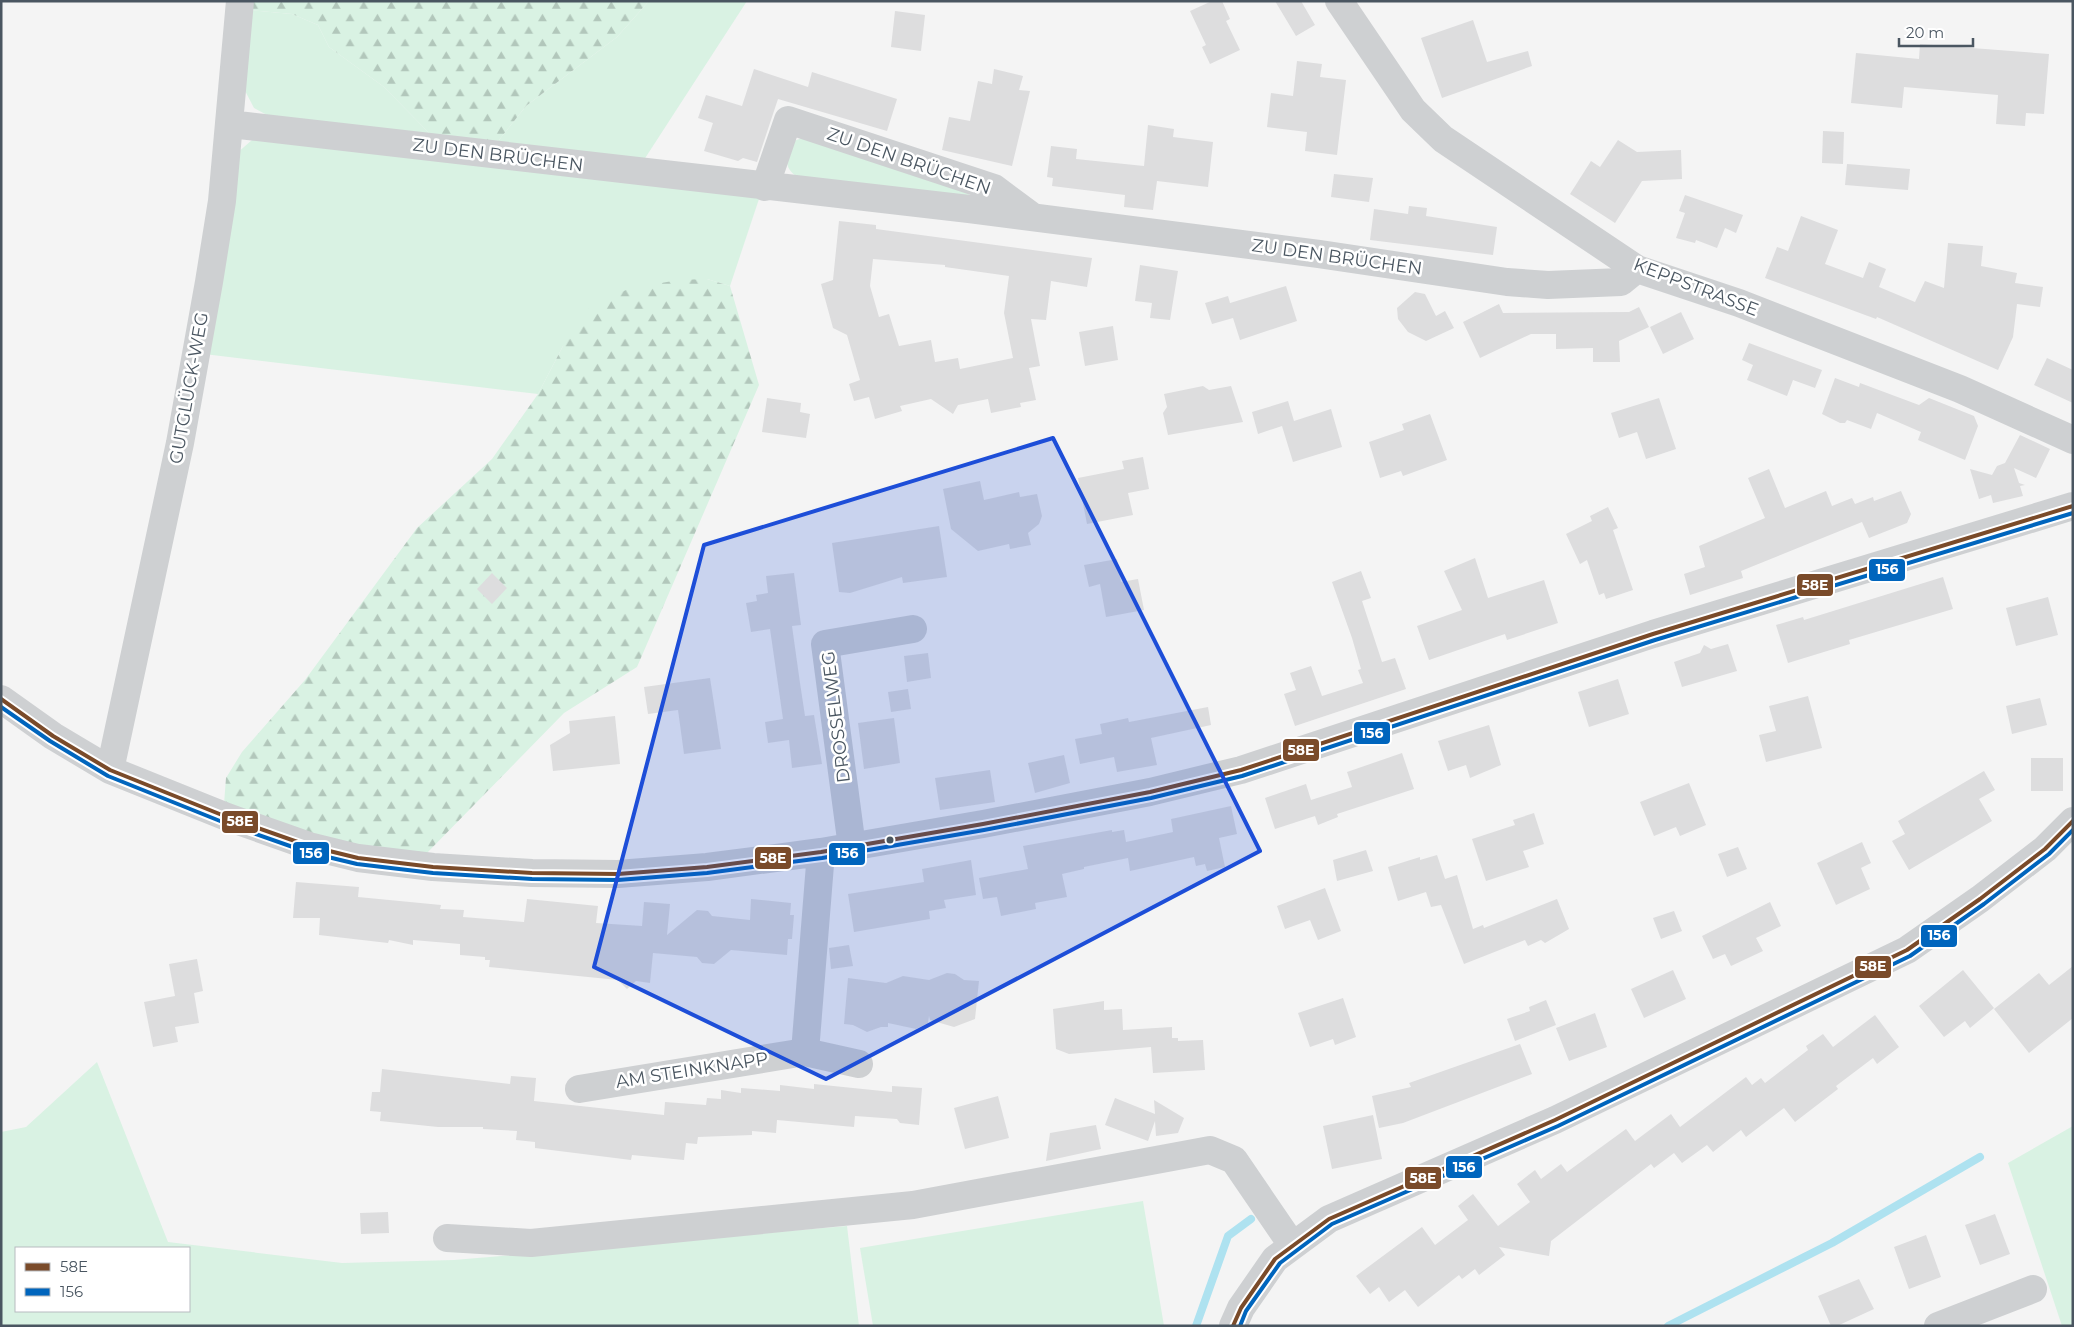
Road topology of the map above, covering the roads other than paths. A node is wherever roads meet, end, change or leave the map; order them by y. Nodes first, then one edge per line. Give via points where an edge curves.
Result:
1 (240, 1) edge
2 (1340, 1) edge
3 (230, 124) junction
4 (765, 187) junction
5 (1034, 218) junction
6 (1638, 269) junction
7 (2073, 440) edge
8 (2073, 506) edge
9 (913, 630) dead end
10 (1, 699) edge
11 (110, 770) junction
12 (2073, 820) edge
13 (852, 847) junction
14 (821, 852) junction
15 (805, 1052) junction
16 (859, 1064) dead end
17 (579, 1089) dead end
18 (447, 1238) dead end
19 (1292, 1245) junction
20 (2032, 1289) dead end
21 (1947, 1324) edge
22 (1233, 1326) edge

1 - 3 street, GUTGLÜCK-WEG
2 - 6 street, KEPPSTRASSE via 1413,110 1443,139
3 - 4 street, ZU DEN BRÜCHEN
3 - 11 street, GUTGLÜCK-WEG via 222,201 180,443
4 - 5 street, ZU DEN BRÜCHEN
4 - 5 street, ZU DEN BRÜCHEN via 788,120 994,188
5 - 6 street, ZU DEN BRÜCHEN via 1319,254 1507,282 1621,282
6 - 7 street, KEPPSTRASSE via 1739,303 1960,389
8 - 13 street via 1653,634 1241,770 1043,813
9 - 13 street, DROSSELWEG via 825,644
10 - 11 street via 53,736
11 - 14 street via 210,811 309,846 358,858 433,867 618,874 707,867
12 - 19 street via 2038,855 1908,950 1565,1116 1329,1219
13 - 14 street
14 - 15 street
15 - 16 street, AM STEINKNAPP
15 - 17 street, AM STEINKNAPP
18 - 19 street via 531,1243 914,1205 1210,1150 1234,1160
19 - 22 street via 1275,1259 1256,1283
20 - 21 street

